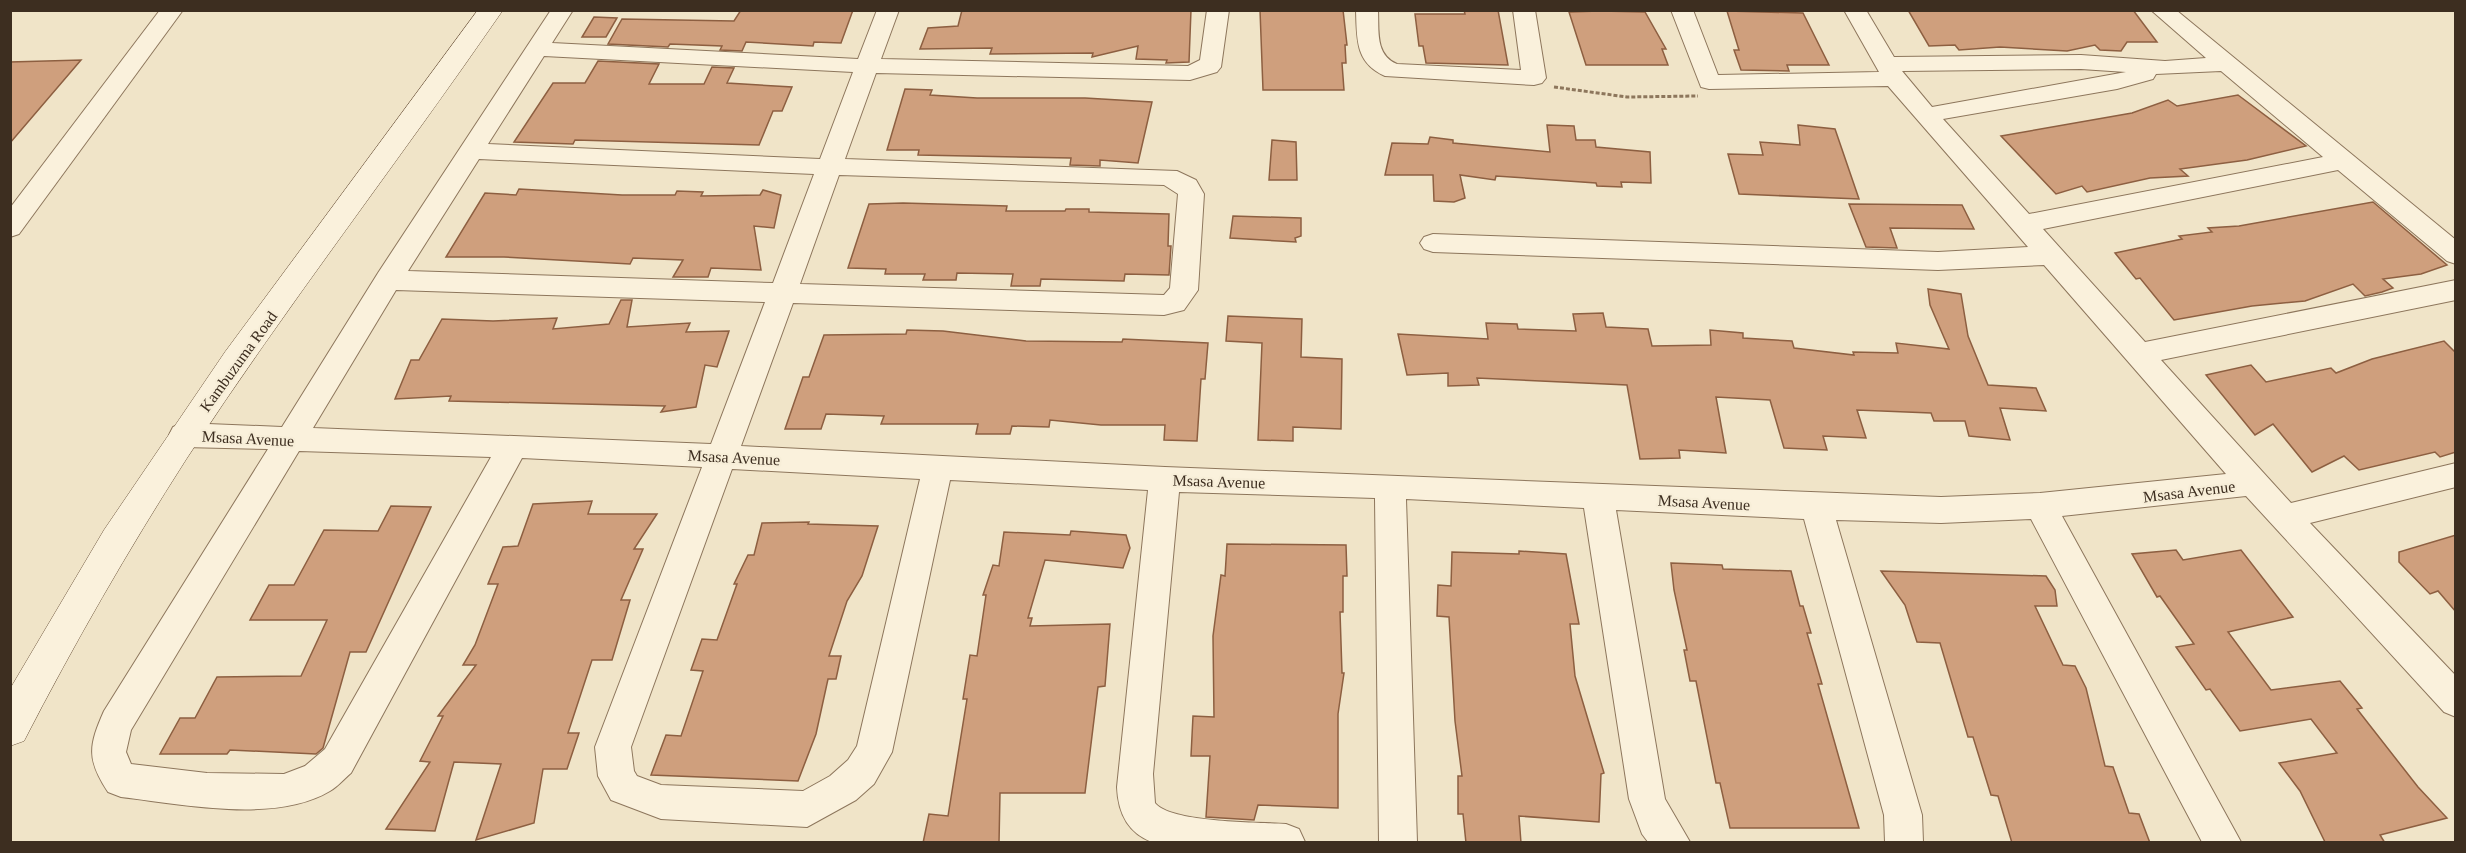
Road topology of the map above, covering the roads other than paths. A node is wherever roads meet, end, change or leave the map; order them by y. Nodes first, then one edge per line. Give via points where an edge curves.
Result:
1 (172, 10) edge
2 (491, 10) edge
3 (562, 10) edge
4 (888, 10) edge
5 (1218, 10) edge
6 (1367, 10) edge
7 (1524, 10) edge
8 (1682, 10) edge
9 (1855, 10) edge
10 (2162, 10) edge
11 (539, 49) junction
12 (2226, 64) junction
13 (867, 66) junction
14 (2165, 68) junction
15 (1890, 71) junction
16 (1926, 115) junction
17 (472, 152) junction
18 (2343, 161) junction
19 (829, 167) junction
20 (2025, 224) junction
21 (10, 228) edge
22 (1433, 243) dead end
23 (2052, 255) junction
24 (2456, 255) edge
25 (388, 280) junction
26 (2456, 290) edge
27 (783, 291) junction
28 (2139, 354) junction
29 (184, 435) junction
30 (288, 440) junction
31 (513, 446) junction
32 (724, 456) junction
33 (938, 466) junction
34 (2456, 475) edge
35 (1165, 479) junction
36 (2253, 483) junction
37 (1390, 486) junction
38 (1598, 496) junction
39 (2040, 506) junction
40 (1816, 507) junction
41 (2284, 517) junction
42 (2456, 701) edge
43 (10, 728) edge
44 (1286, 843) edge
45 (1398, 843) edge
46 (1671, 843) edge
47 (1904, 843) edge
48 (2222, 843) edge

1 - 21 street
2 - 29 main road, Kambuzuma Road
3 - 11 street
4 - 13 street
5 - 13 street via 1212,60 1201,71
6 - 7 street via 1370,51 1379,66 1393,71 1534,78
8 - 15 street via 1709,82
9 - 15 street
10 - 12 street
11 - 13 street
11 - 17 street
12 - 14 street
12 - 18 street
13 - 19 street
14 - 15 street via 2081,62
14 - 16 street via 2117,82
15 - 16 street
16 - 20 street
17 - 19 street
17 - 25 street
18 - 20 street
18 - 24 street
19 - 27 street
19 - 27 street via 1179,180 1191,194 1185,290 1174,303 1164,304
20 - 23 street
22 - 23 street via 1938,261
23 - 28 street
25 - 27 street
25 - 30 street
26 - 28 street
27 - 32 street
28 - 36 street
29 - 30 street, Msasa Avenue
29 - 43 main road, Kambuzuma Road via 107,554
30 - 31 street, Msasa Avenue
30 - 31 street via 117,722 107,745 110,765 121,780 207,790 284,791 317,779 338,761
31 - 32 street, Msasa Avenue
32 - 33 street, Msasa Avenue
32 - 33 street via 613,747 616,776 624,789 661,802 807,809 843,788 861,772 874,752
33 - 35 street, Msasa Avenue
34 - 41 street
35 - 37 street, Msasa Avenue
35 - 44 street via 1135,801 1149,823 1175,831
36 - 39 street, Msasa Avenue
36 - 41 street
37 - 38 street, Msasa Avenue
37 - 45 street
38 - 40 street, Msasa Avenue
38 - 46 street via 1647,799 1655,821
39 - 40 street, Msasa Avenue via 1941,510
39 - 48 street
40 - 47 street via 1903,814
41 - 42 street

